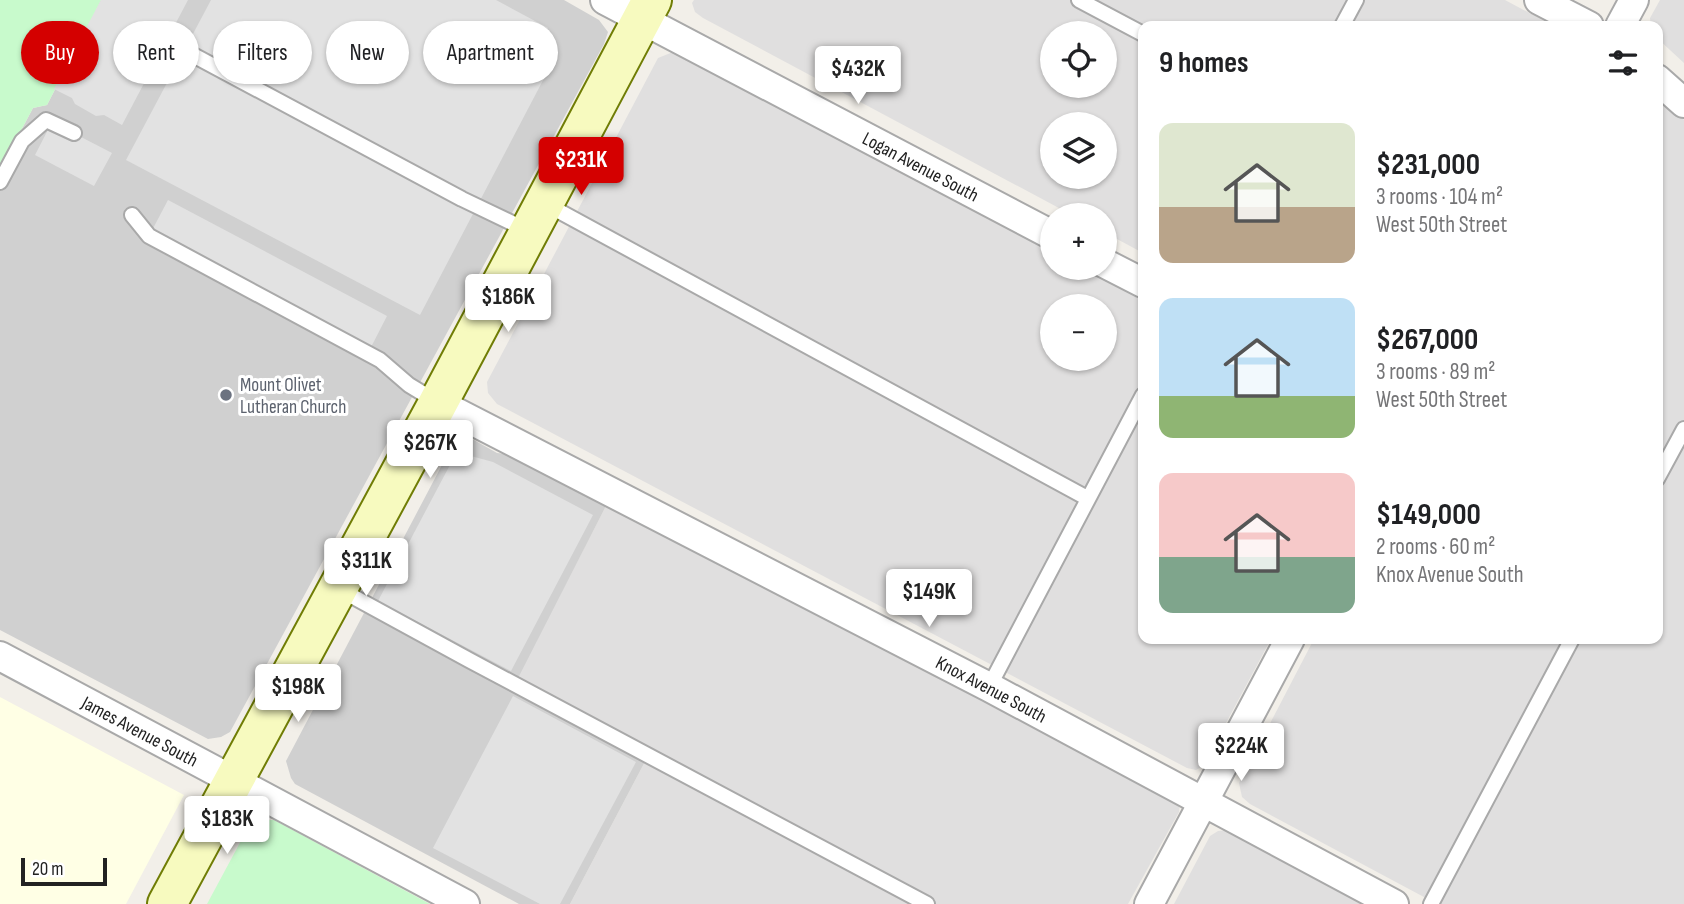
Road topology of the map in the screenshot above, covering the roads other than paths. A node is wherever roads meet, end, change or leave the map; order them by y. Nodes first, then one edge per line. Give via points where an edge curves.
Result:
1 (604, 0) edge
2 (1079, 0) edge
3 (1356, 0) edge
4 (1539, 0) edge
5 (1634, 0) edge
6 (647, 10) edge
7 (1345, 21) edge
8 (1579, 21) edge
9 (1623, 21) edge
10 (1138, 31) edge
11 (199, 58) edge
12 (1663, 84) edge
13 (1684, 103) edge
14 (74, 133) dead end
15 (0, 182) edge
16 (132, 215) dead end
17 (536, 217) junction
18 (1040, 228) edge
19 (1117, 270) edge
20 (1138, 280) edge
21 (438, 403) junction
22 (1138, 404) edge
23 (1684, 429) edge
24 (1663, 468) edge
25 (1087, 498) junction
26 (338, 588) junction
27 (1287, 644) edge
28 (1569, 644) edge
29 (0, 656) edge
30 (989, 687) junction
31 (234, 780) junction
32 (1203, 802) junction
33 (167, 904) edge
34 (465, 904) edge
35 (927, 904) edge
36 (1149, 904) edge
37 (1394, 904) edge
38 (1431, 904) edge

1 - 6 street, Logan Avenue South
2 - 10 lane
3 - 7 lane
4 - 8 street
5 - 9 street
6 - 17 main road
6 - 18 street, Logan Avenue South
11 - 17 lane via 462,199
12 - 13 street
14 - 15 lane via 46,120 22,141
16 - 21 lane via 149,236 380,360
17 - 21 main road
17 - 25 lane
19 - 20 street
21 - 26 main road
21 - 30 street, Knox Avenue South
22 - 25 lane
23 - 24 lane
25 - 30 lane
26 - 31 main road
26 - 35 lane
27 - 32 street
28 - 38 lane
29 - 31 street, James Avenue South
30 - 32 street, Knox Avenue South
31 - 33 main road
31 - 34 street, James Avenue South
32 - 36 street
32 - 37 street, Knox Avenue South

